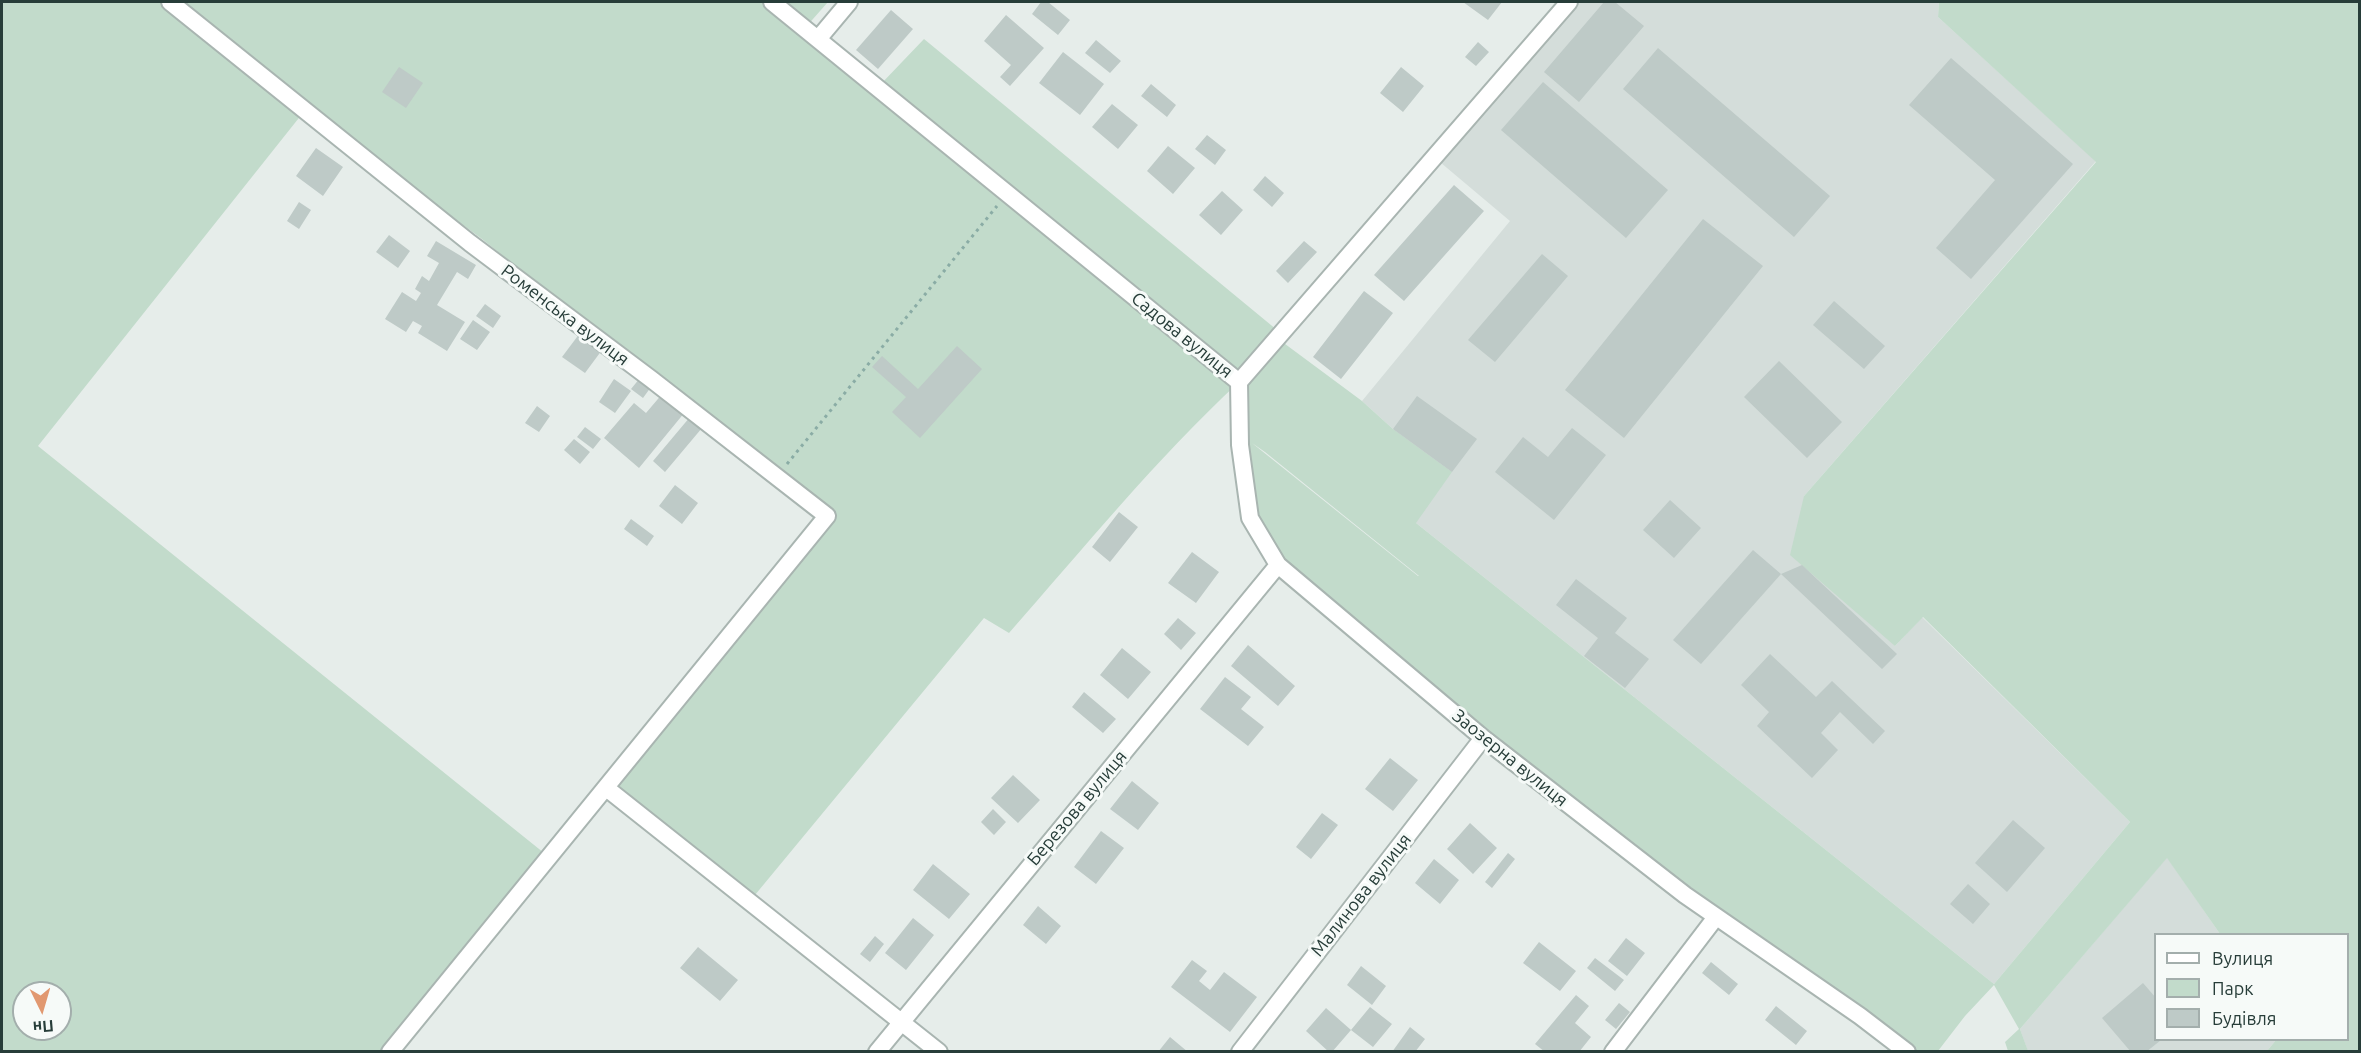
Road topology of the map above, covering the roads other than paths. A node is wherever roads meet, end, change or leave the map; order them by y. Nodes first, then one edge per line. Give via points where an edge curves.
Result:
1 (170, 2) edge
2 (772, 2) edge
3 (849, 2) edge
4 (1569, 2) edge
5 (818, 39) junction
6 (1239, 382) junction
7 (1278, 565) junction
8 (1483, 738) junction
9 (610, 791) dead end
10 (1716, 917) junction
11 (902, 1020) junction
12 (390, 1052) edge
13 (877, 1052) edge
14 (939, 1052) edge
15 (1240, 1052) edge
16 (1613, 1052) edge
17 (1907, 1052) edge

1 - 12 street, Роменська вулиця via 470,243 827,516
2 - 5 street, Садова вулиця
3 - 5 street
4 - 6 street, Садова вулиця
5 - 6 street, Садова вулиця
6 - 7 street, Заозерна вулиця via 1240,445 1250,518
7 - 8 street, Заозерна вулиця
7 - 11 street, Березова вулиця
8 - 10 street, Заозерна вулиця
8 - 15 street, Малинова вулиця
9 - 11 street
10 - 16 street
10 - 17 street, Заозерна вулиця
11 - 13 street, Березова вулиця
11 - 14 street

